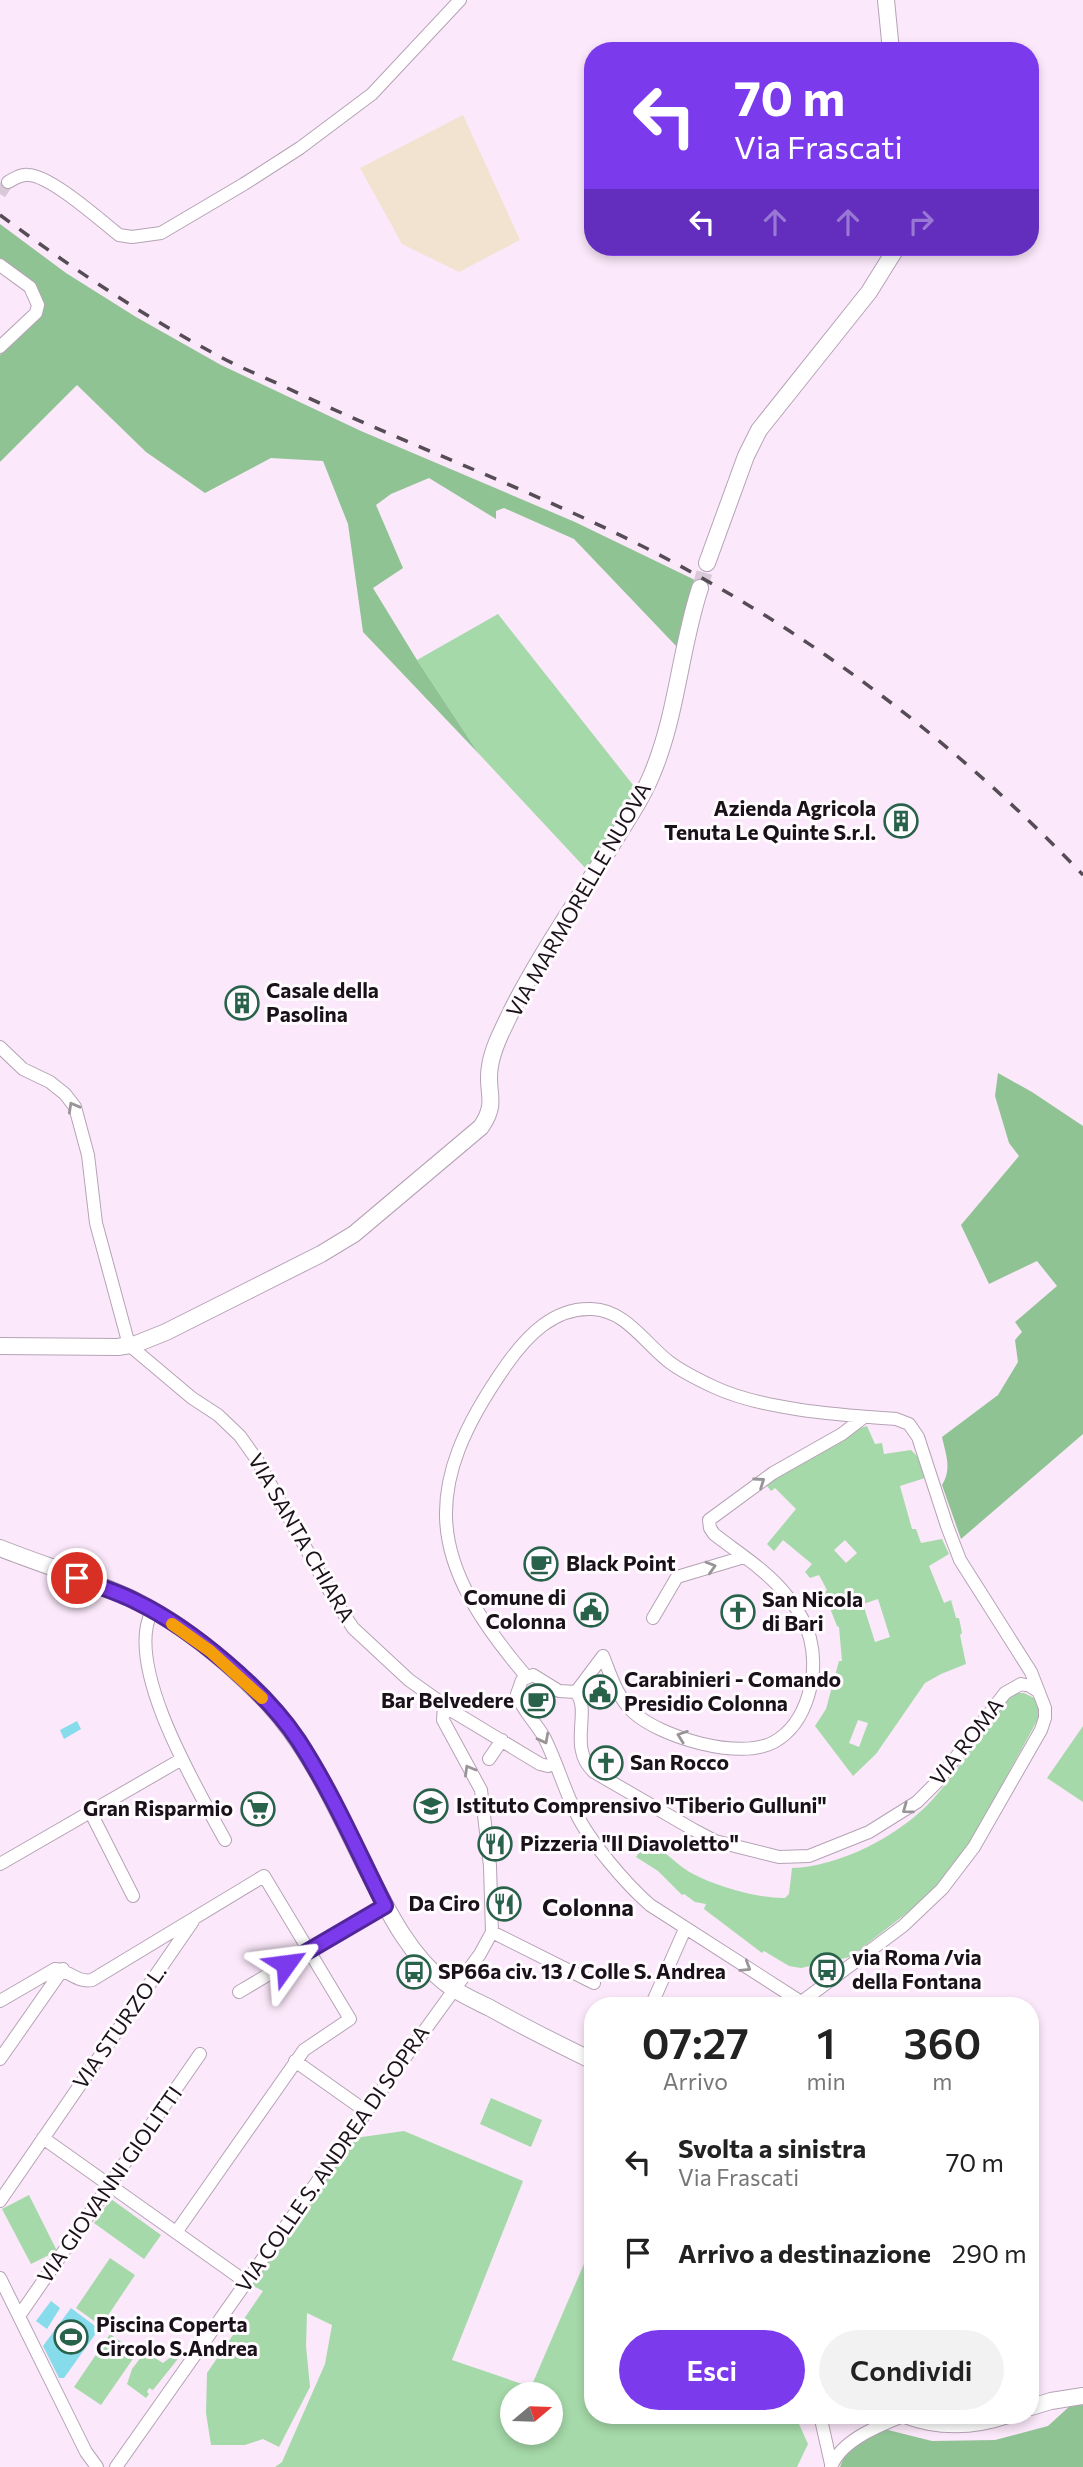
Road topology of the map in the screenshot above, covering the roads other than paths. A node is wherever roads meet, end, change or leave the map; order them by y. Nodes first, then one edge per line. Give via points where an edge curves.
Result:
1 (460, 0) edge
2 (886, 0) edge
3 (890, 42) edge
4 (8, 182) dead end
5 (891, 256) edge
6 (0, 265) edge
7 (0, 347) edge
8 (707, 563) tunnel mouth
9 (700, 588) tunnel mouth
10 (0, 1047) edge
11 (129, 1345) junction
12 (0, 1346) edge
13 (864, 1417) junction
14 (0, 1548) edge
15 (744, 1557) junction
16 (152, 1611) junction
17 (653, 1618) dead end
18 (524, 1678) junction
19 (576, 1692) junction
20 (1039, 1692) junction
21 (444, 1704) junction
22 (502, 1740) junction
23 (182, 1759) junction
24 (489, 1759) dead end
25 (555, 1763) junction
26 (91, 1812) junction
27 (225, 1840) dead end
28 (0, 1864) edge
29 (133, 1896) dead end
30 (385, 1906) junction
31 (197, 1915) junction
32 (685, 1929) junction
33 (492, 1933) junction
34 (310, 1950) junction
35 (63, 1969) junction
36 (594, 1983) dead end
37 (454, 1989) junction
38 (239, 1993) dead end
39 (656, 1997) edge
40 (788, 1997) edge
41 (808, 1997) edge
42 (0, 2001) edge
43 (200, 2054) dead end
44 (584, 2057) edge
45 (0, 2059) edge
46 (295, 2061) junction
47 (367, 2112) junction
48 (43, 2138) junction
49 (108, 2186) junction
50 (0, 2201) edge
51 (177, 2231) junction
52 (0, 2278) edge
53 (246, 2282) junction
54 (19, 2316) junction
55 (1083, 2396) edge
56 (1039, 2404) edge
57 (822, 2424) edge
58 (886, 2424) edge
59 (942, 2424) edge
60 (964, 2424) edge
61 (831, 2465) edge
62 (97, 2467) edge
63 (116, 2467) edge

1 - 4 street via 357,107 244,184 161,233 119,234 46,179 29,174
2 - 3 street
5 - 8 street via 869,292 759,430
6 - 7 street via 30,287 38,305 36,313
9 - 11 street, VIA MARMORELLE NUOVA via 652,775 511,1012 490,1066 492,1099 481,1127 354,1234 166,1332
11 -> 10 street via 96,1223 88,1155 75,1107 57,1088 23,1069
11 - 12 street, VIA MARMORELLE NUOVA
11 - 21 street, VIA SANTA CHIARA via 240,1436 353,1628 409,1680
15 -> 13 street via 714,1534 709,1524 712,1516
13 - 18 street via 729,1394 673,1364 607,1311 575,1310 551,1319 517,1351 474,1415 455,1457 445,1500 450,1544 465,1589
13 - 20 street via 900,1420 917,1433 960,1560 1026,1662
14 - 16 street
17 -> 15 street via 677,1577
15 -> 19 street via 789,1597 809,1635 809,1692 789,1730 754,1749 689,1739 634,1712 620,1696 603,1656
16 - 23 street via 146,1627 147,1668
16 - 30 street via 239,1675 296,1738 333,1800
18 - 19 street via 536,1675 559,1691
18 -> 25 street via 517,1696 544,1736
20 -> 19 street, VIA ROMA via 1021,1684 1005,1693 932,1787 901,1814 849,1841 802,1857 763,1854 699,1833 594,1772 585,1761 581,1702
20 - 41 street via 1046,1711 1043,1725 959,1869 903,1926
21 - 22 street, VIA SANTA CHIARA
33 -> 21 street via 481,1790 443,1720
22 - 24 street
22 - 25 street, VIA SANTA CHIARA via 543,1765
23 - 26 street
23 - 27 street
25 - 32 street via 577,1816 634,1892
26 - 28 street
26 - 29 street
30 - 34 street
30 - 37 street via 407,1943
31 - 34 street via 264,1876
31 - 35 street via 92,1980 79,1980
31 - 48 street, VIA STURZO L.
32 - 39 street
32 -> 40 street
33 - 36 street
33 - 37 street, VIA COLLE S. ANDREA DI SOPRA
34 - 38 street
34 - 46 street via 350,2019
35 - 42 street via 55,1969
35 - 45 street
37 - 44 street
37 - 47 street, VIA COLLE S. ANDREA DI SOPRA
43 - 49 street, VIA GIOVANNI GIOLITTI
46 - 47 street
46 - 51 street
47 - 53 street, VIA COLLE S. ANDREA DI SOPRA
48 - 49 street
48 - 50 street, VIA STURZO L.
49 - 51 street
49 - 54 street, VIA GIOVANNI GIOLITTI
51 - 53 street
52 - 54 street
53 - 63 street, VIA COLLE S. ANDREA DI SOPRA
54 - 62 street
55 - 56 street
57 - 61 street
58 - 61 street via 845,2448
59 - 60 street

